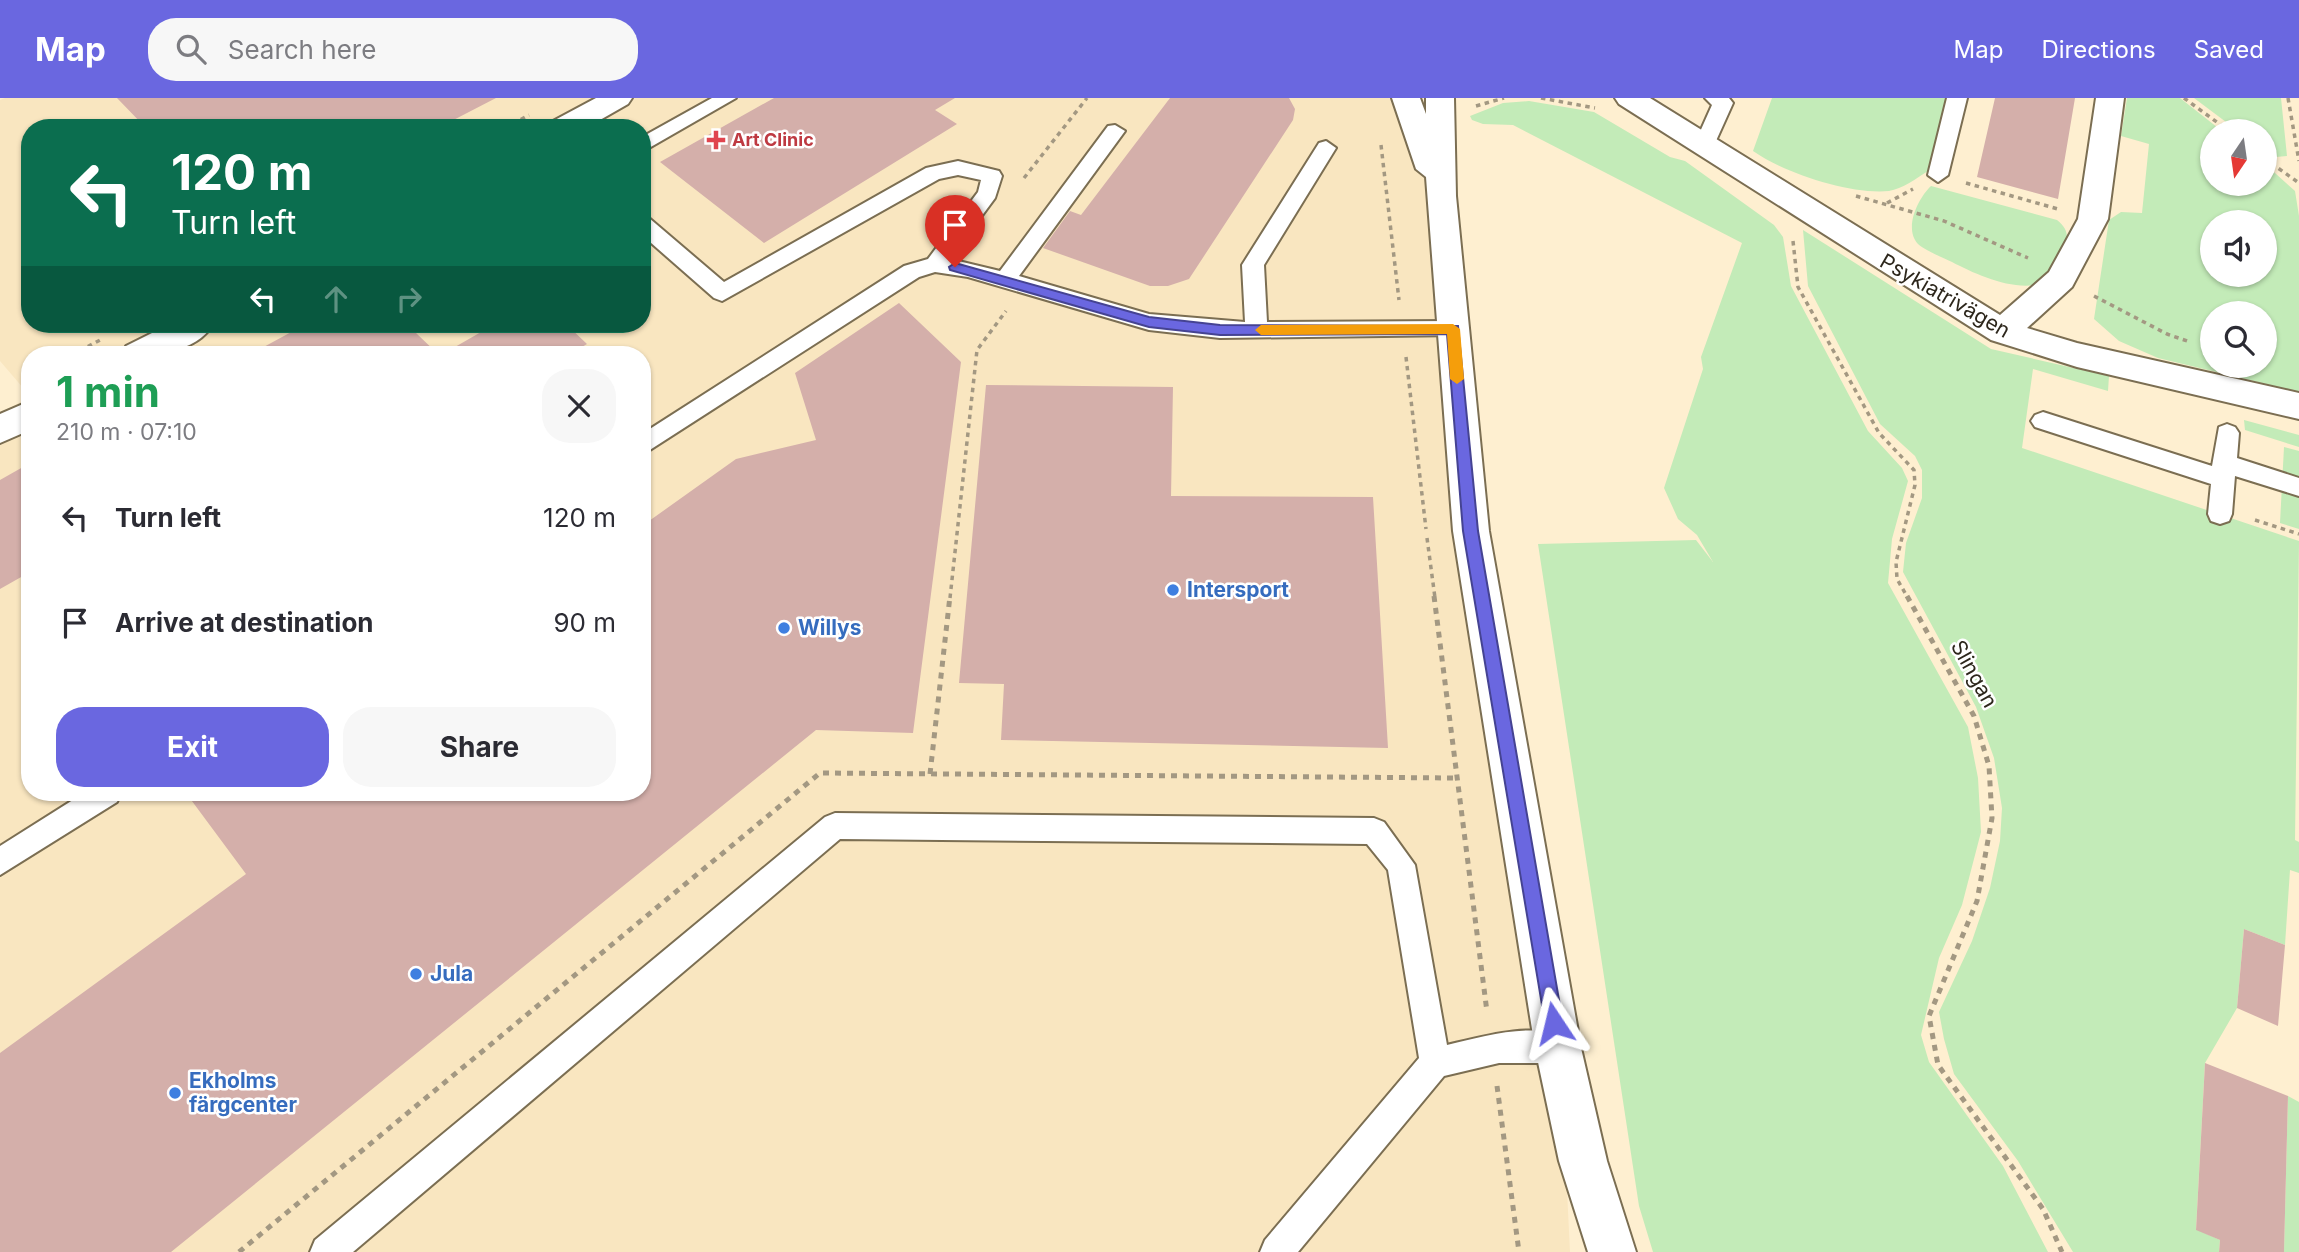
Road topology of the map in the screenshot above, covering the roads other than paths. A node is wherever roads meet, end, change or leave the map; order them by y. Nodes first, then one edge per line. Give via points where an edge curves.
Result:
1 (618, 98) edge
2 (726, 98) edge
3 (1406, 98) edge
4 (1440, 98) edge
5 (1629, 98) edge
6 (1715, 98) edge
7 (1957, 98) edge
8 (2110, 98) edge
9 (580, 119) edge
10 (1115, 131) dead end
11 (651, 141) edge
12 (1705, 143) junction
13 (1326, 148) dead end
14 (1938, 176) road end
15 (1441, 196) junction
16 (651, 231) edge
17 (935, 265) junction
18 (1014, 284) junction
19 (1453, 329) junction
20 (1256, 330) junction
21 (2002, 332) junction
22 (181, 333) edge
23 (157, 346) edge
24 (2299, 406) edge
25 (21, 419) edge
26 (2043, 421) dead end
27 (0, 430) edge
28 (2227, 433) dead end
29 (651, 440) edge
30 (2224, 471) junction
31 (2299, 487) edge
32 (2220, 511) road end
33 (95, 801) edge
34 (0, 862) edge
35 (1558, 1048) junction
36 (1435, 1063) junction
37 (1583, 1161) junction
38 (327, 1252) edge
39 (1276, 1252) edge
40 (1592, 1252) edge
41 (1612, 1252) edge

1 - 9 street
2 - 11 lane
3 - 15 street
4 - 15 street
5 - 12 street, Psykiatrivägen
6 - 12 lane via 1723,103
7 - 14 lane
8 - 21 street via 2093,219 2061,279
10 - 18 lane
12 - 21 street, Psykiatrivägen
13 - 20 lane via 1253,265
15 - 19 street
16 - 17 lane via 722,293 933,173 958,168 992,176 988,193
17 - 18 lane via 968,269
17 - 29 lane via 912,271
18 - 20 lane via 1149,322
19 - 20 lane
19 - 35 street via 1471,531
21 - 24 street, Psykiatrivägen via 2077,355
22 - 23 street
25 - 27 street
26 - 30 lane
28 - 30 lane
30 - 31 lane
30 - 32 lane
33 - 34 lane
35 - 36 lane via 1499,1048
35 - 37 street
36 - 38 lane via 1401,865 1374,831 835,827
36 - 39 lane
37 - 40 street
37 - 41 street

